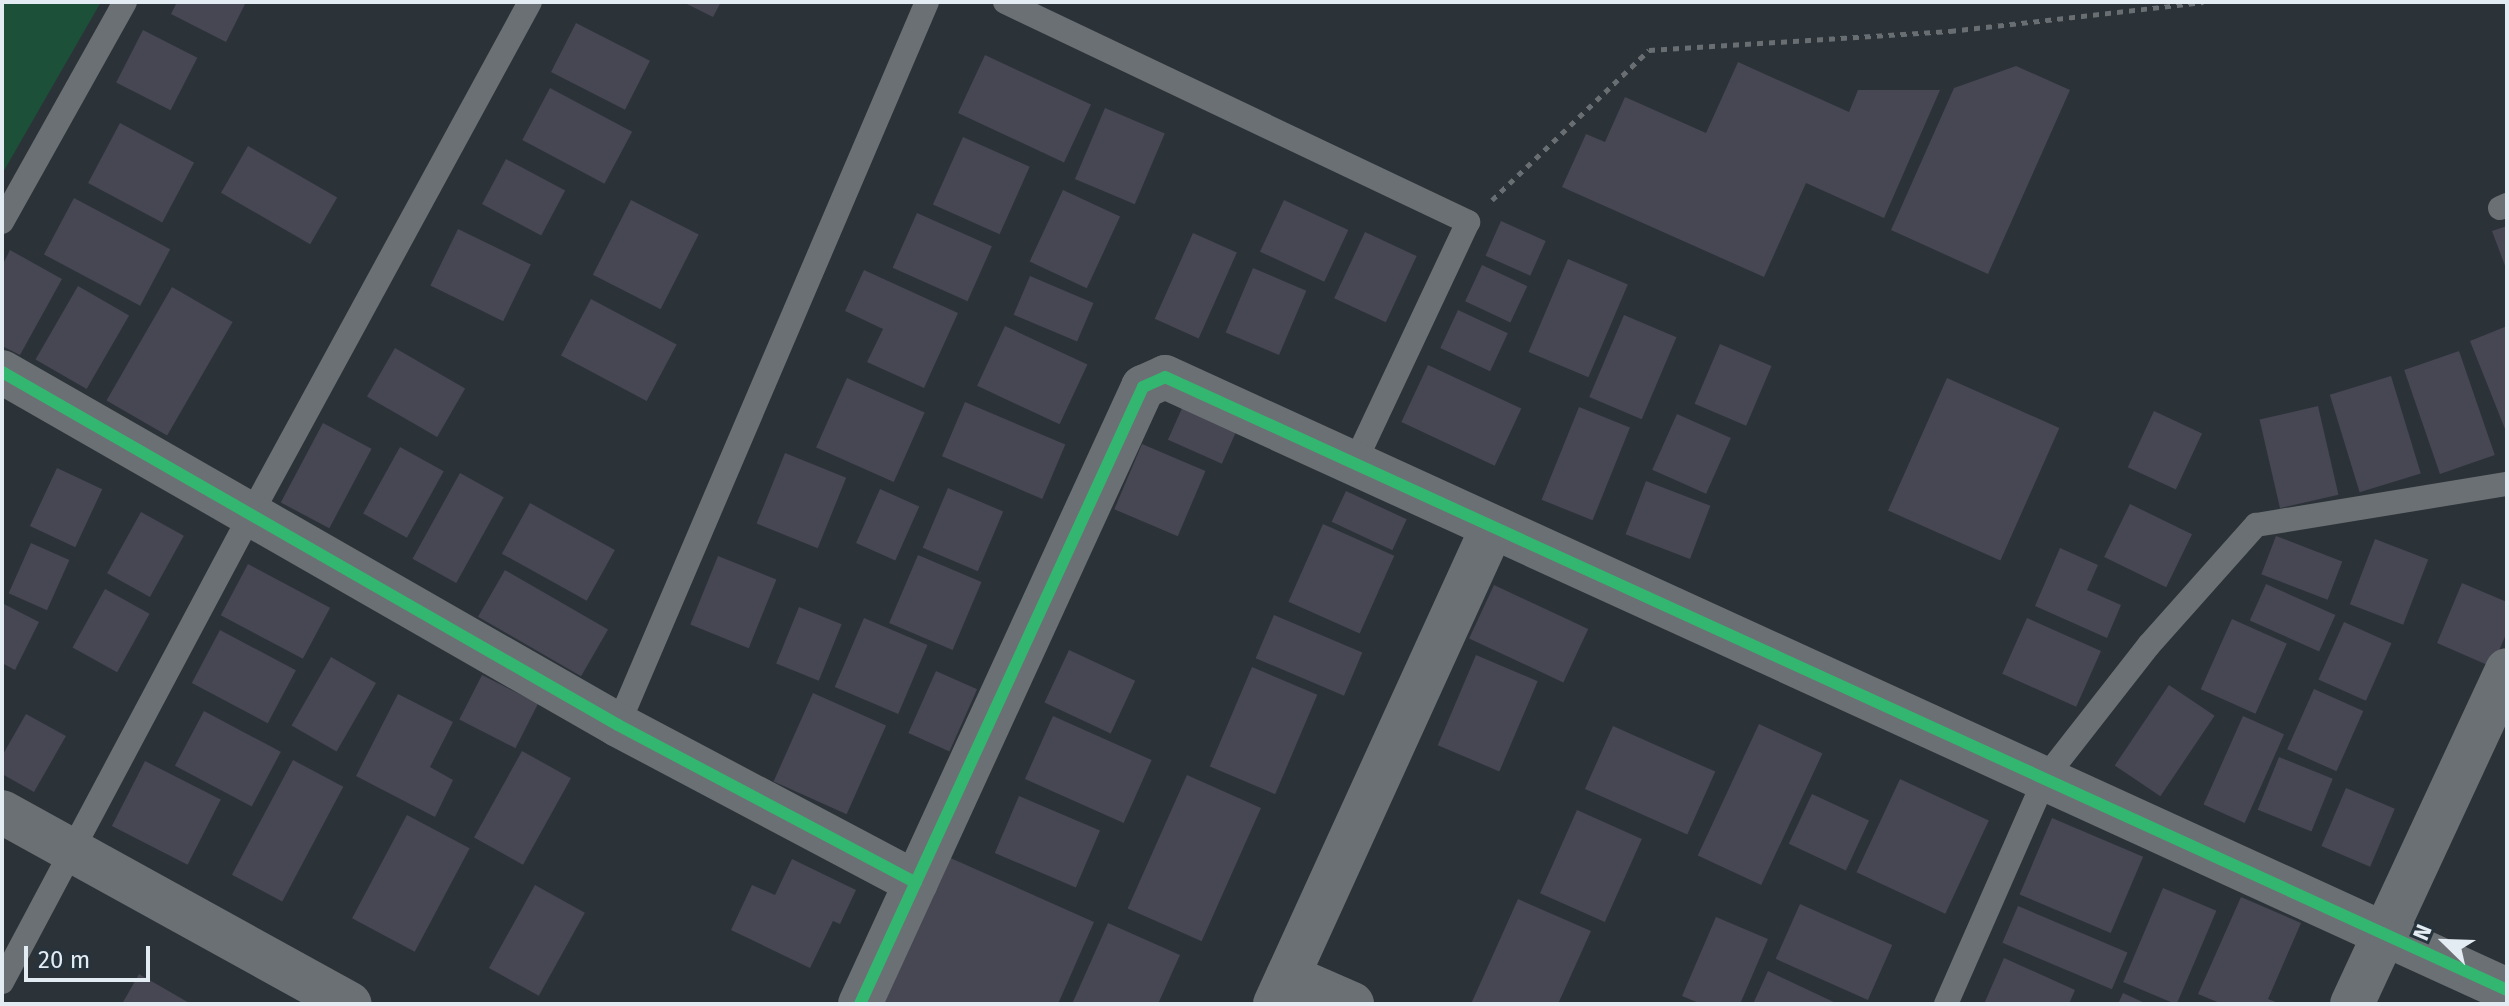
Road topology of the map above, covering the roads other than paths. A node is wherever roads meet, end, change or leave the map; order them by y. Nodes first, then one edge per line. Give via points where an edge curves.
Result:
1 (125, 2) edge
2 (530, 2) edge
3 (927, 2) edge
4 (1005, 2) edge
5 (2, 222) edge
6 (2, 372) edge
7 (1354, 464) junction
8 (2507, 484) edge
9 (250, 516) junction
10 (1492, 528) junction
11 (2507, 670) edge
12 (618, 725) junction
13 (2045, 778) junction
14 (2, 812) edge
15 (73, 850) junction
16 (916, 883) junction
17 (2384, 933) junction
18 (2, 982) edge
19 (1282, 990) edge
20 (2507, 990) edge
21 (350, 1004) edge
22 (860, 1004) edge
23 (1352, 1004) edge
24 (1946, 1004) edge
25 (2352, 1004) edge

1 - 5 lane
2 - 9 lane
3 - 12 lane
4 - 7 lane via 1468,222
6 - 9 street
7 - 10 street
7 - 16 street via 1165,377 1143,387
8 - 13 lane via 2256,525 2149,645
9 - 12 street
9 - 15 lane
10 - 13 street
10 - 19 street
11 - 17 street
12 - 16 street
13 - 17 street
13 - 24 lane
14 - 15 street
15 - 18 lane
15 - 21 street
16 - 22 street
17 - 20 street
17 - 25 street
19 - 23 street

